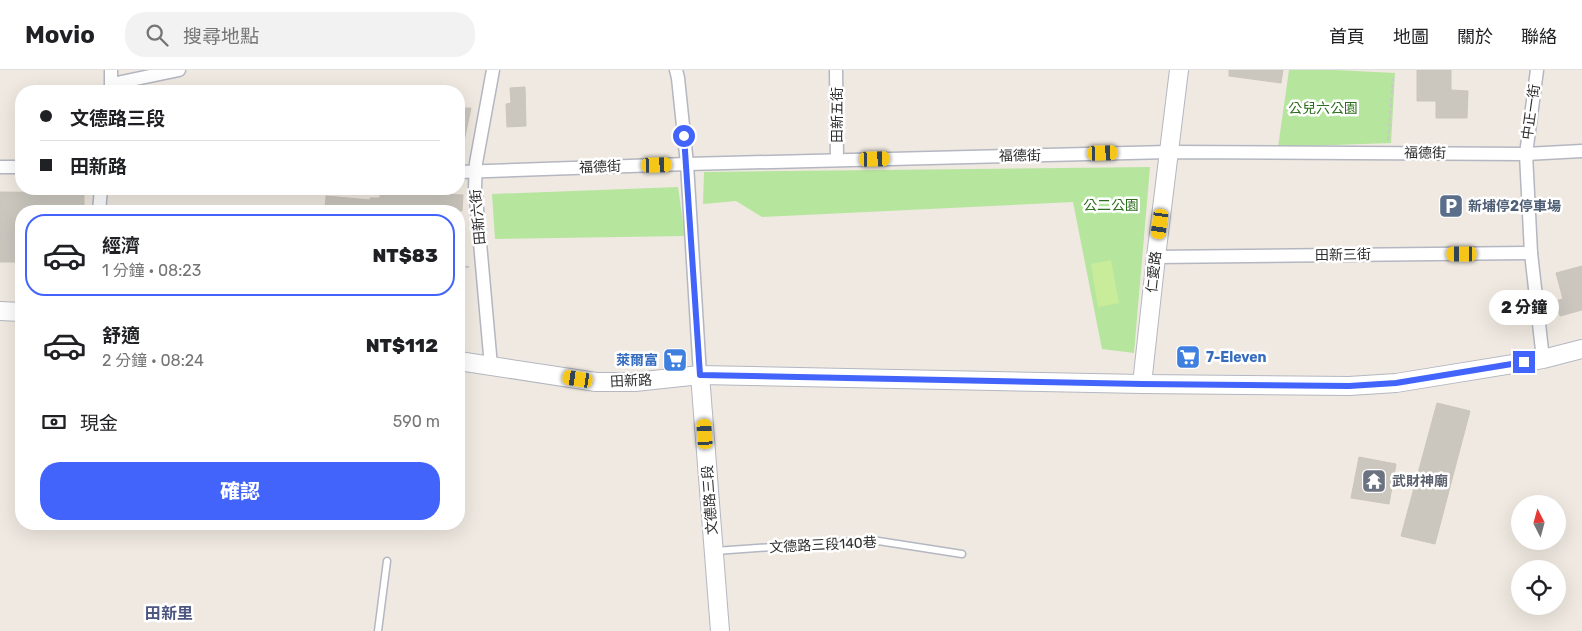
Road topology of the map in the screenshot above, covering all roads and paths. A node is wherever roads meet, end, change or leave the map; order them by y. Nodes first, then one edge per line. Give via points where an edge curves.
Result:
1 (111, 70) edge
2 (179, 70) edge
3 (493, 70) edge
4 (676, 70) edge
5 (836, 70) edge
6 (1179, 70) edge
7 (1537, 70) edge
8 (1393, 77) dead end
9 (112, 85) edge
10 (120, 85) edge
11 (1169, 152) junction
12 (1387, 152) junction
13 (1582, 152) edge
14 (1526, 154) junction
15 (837, 160) junction
16 (687, 164) junction
17 (0, 167) edge
18 (15, 167) edge
19 (465, 172) edge
20 (476, 172) junction
21 (1531, 253) junction
22 (1156, 257) junction
23 (0, 311) edge
24 (15, 312) edge
25 (1582, 349) edge
26 (1542, 359) junction
27 (465, 362) edge
28 (491, 366) junction
29 (700, 375) junction
30 (1142, 384) junction
31 (714, 551) junction
32 (962, 554) dead end
33 (387, 561) dead end
34 (378, 631) edge
35 (720, 631) edge

1 - 9 street
2 - 10 street
3 - 20 street, 田新六街
4 - 16 street, 文德路三段
5 - 15 street, 田新五街
6 - 11 main road, 仁愛路
7 - 14 street, 中正一街
8 - 12 path
11 - 12 street, 福德街
11 - 15 street, 福德街
11 - 22 main road, 仁愛路
12 - 14 street, 福德街
13 - 14 street, 福德街
14 - 21 street, 中正一街
15 - 16 street, 福德街
16 - 20 street, 福德街
16 - 29 street, 文德路三段
17 - 18 street
19 - 20 street, 福德街
20 - 28 street, 田新六街
21 - 22 street, 田新三街
21 - 26 street, 中正一街
22 - 30 main road, 仁愛路
23 - 24 main road
25 - 26 main road, 田新路
26 - 30 main road, 田新路 via 1349,386
27 - 28 main road, 田新路
28 - 29 main road, 田新路 via 596,382 634,382
29 - 30 main road, 田新路
29 - 31 main road, 文德路三段
31 - 32 lane, 文德路三段140巷 via 872,540
31 - 35 main road, 文德路三段
33 - 34 lane

